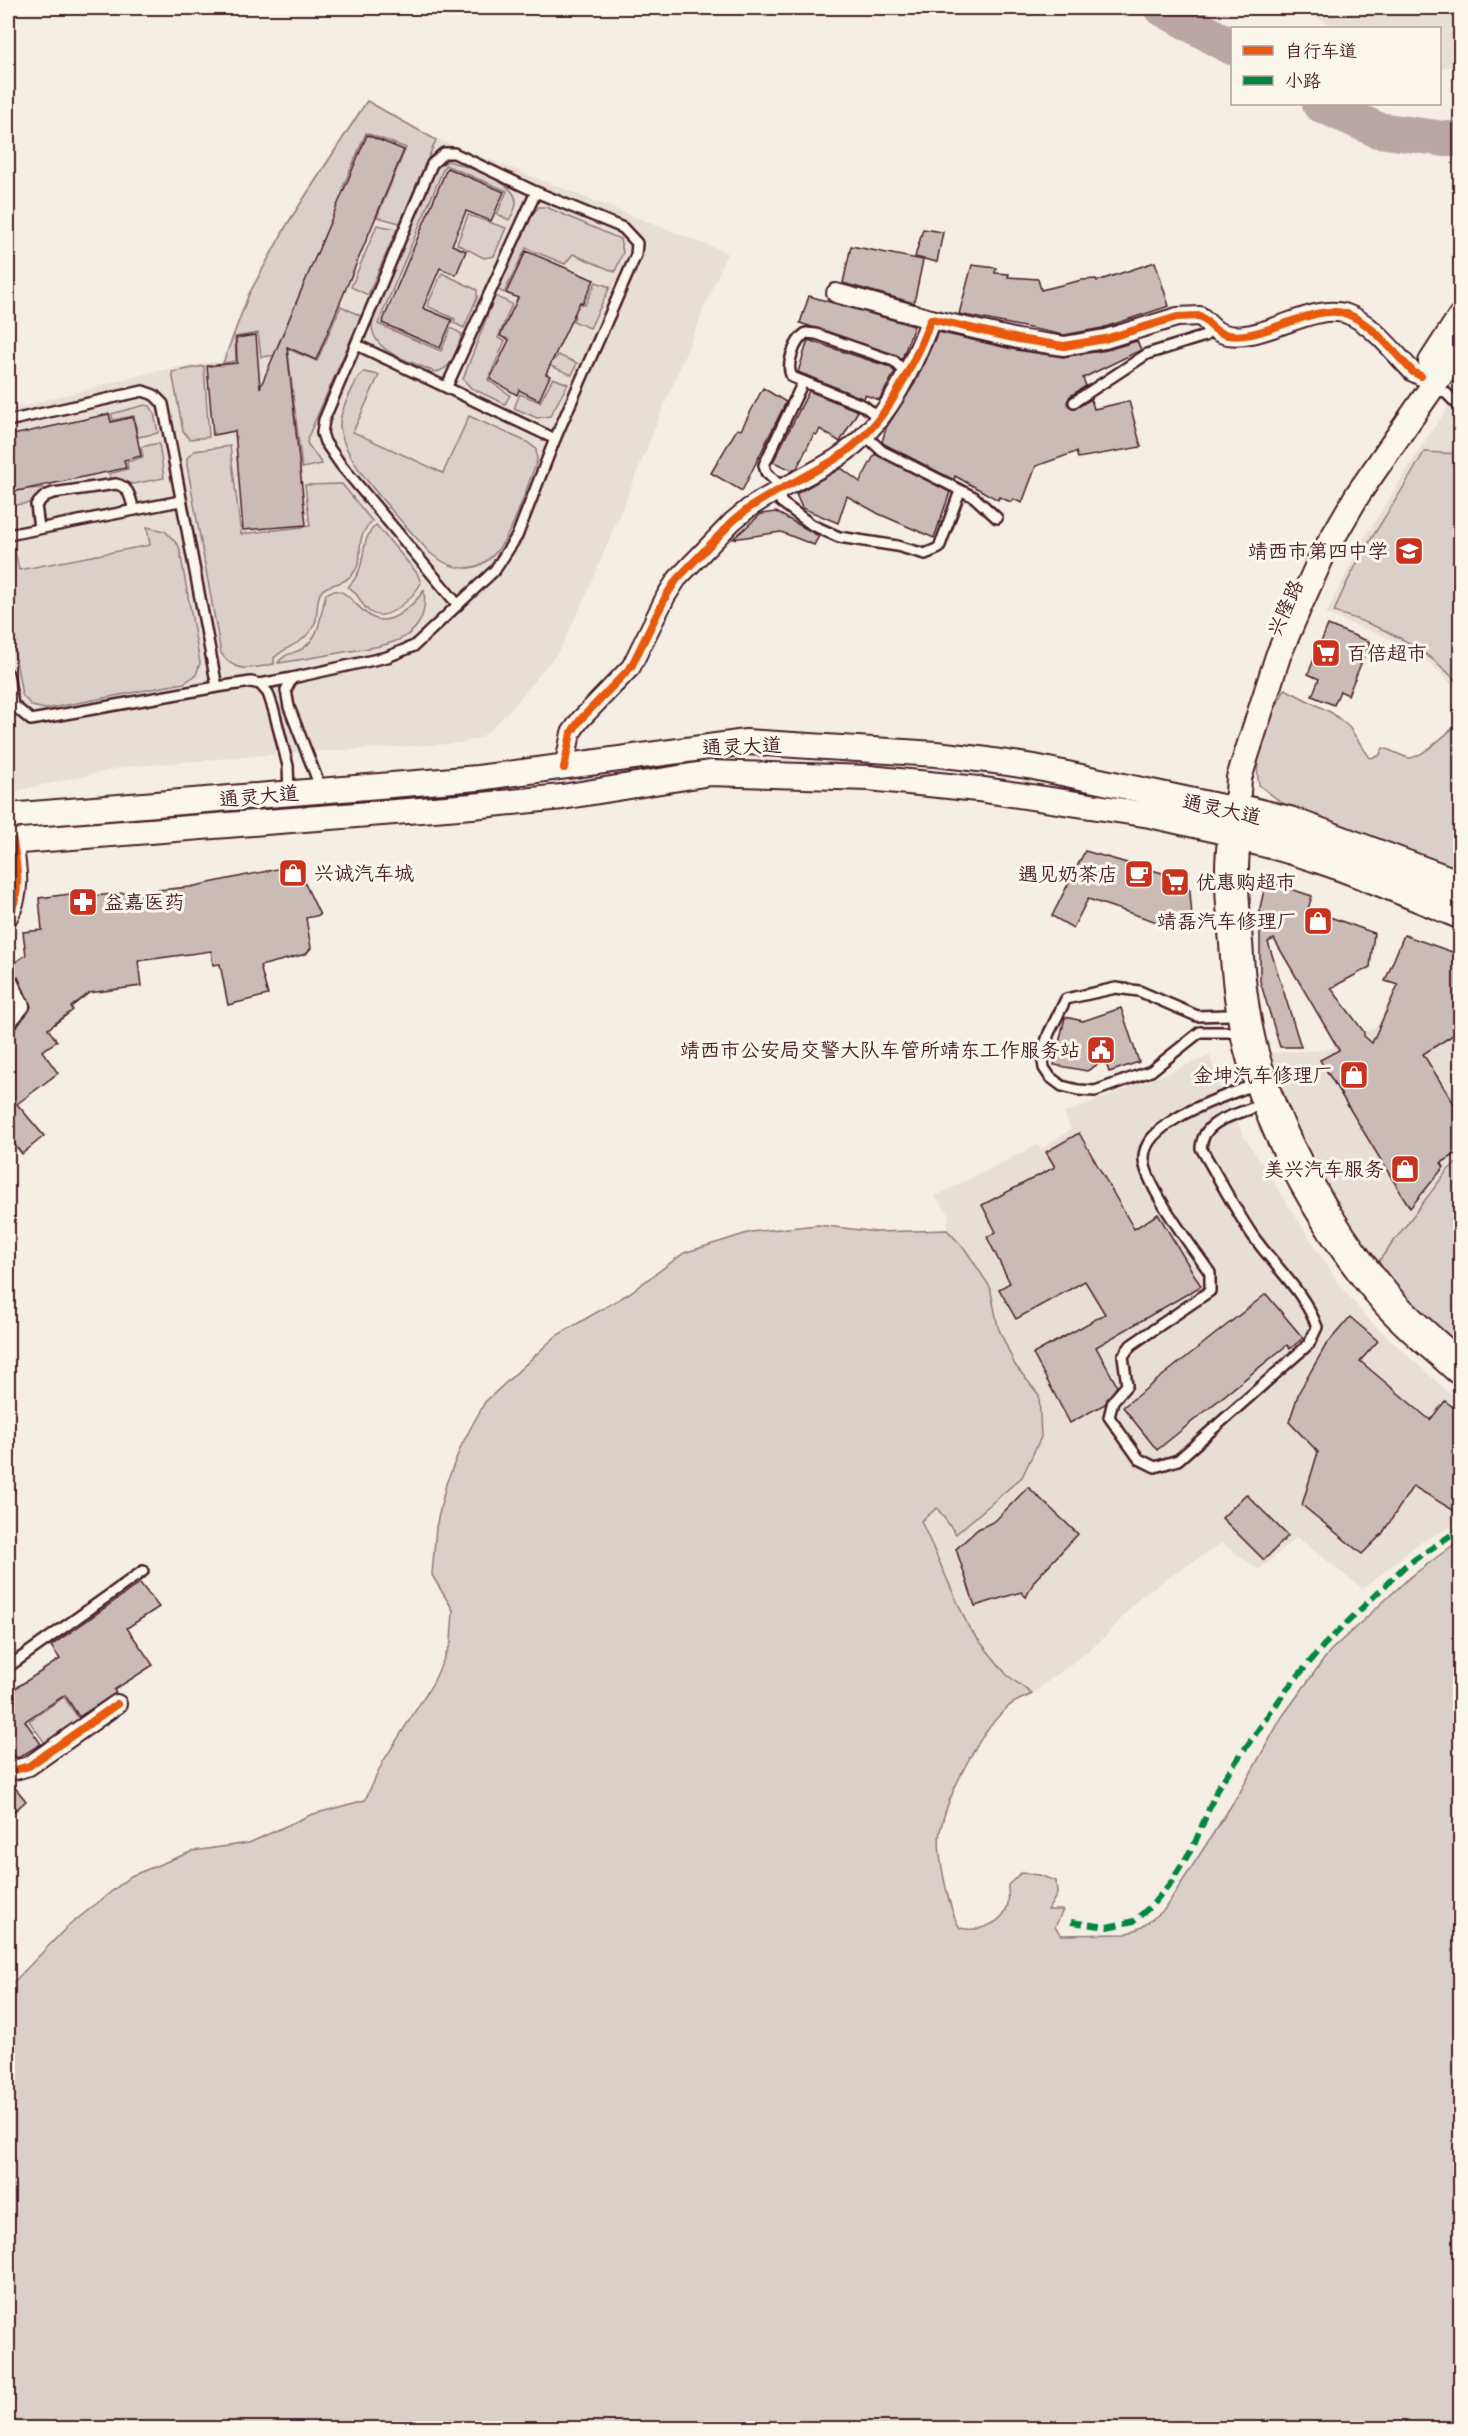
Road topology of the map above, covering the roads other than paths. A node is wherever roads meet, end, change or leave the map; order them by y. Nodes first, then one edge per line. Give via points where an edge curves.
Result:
1 (536, 192) junction
2 (836, 293) dead end
3 (1461, 317) edge
4 (931, 320) junction
5 (1212, 328) junction
6 (357, 345) junction
7 (1456, 362) edge
8 (907, 374) junction
9 (1427, 381) junction
10 (803, 382) junction
11 (447, 386) junction
12 (1074, 402) dead end
13 (1461, 406) edge
14 (879, 418) junction
15 (8, 421) edge
16 (865, 435) junction
17 (555, 439) junction
18 (778, 491) junction
19 (960, 491) junction
20 (180, 501) junction
21 (134, 510) junction
22 (998, 518) dead end
23 (39, 528) junction
24 (8, 535) edge
25 (459, 605) junction
26 (8, 674) edge
27 (292, 678) junction
28 (260, 684) junction
29 (217, 687) junction
30 (564, 768) junction
31 (322, 791) junction
32 (289, 794) junction
33 (8, 816) edge
34 (1225, 820) junction
35 (10, 842) edge
36 (1461, 887) edge
37 (1461, 912) edge
38 (8, 917) edge
39 (8, 982) edge
40 (8, 1020) edge
41 (1230, 1024) junction
42 (1251, 1097) junction
43 (1461, 1368) edge
44 (1461, 1383) edge
45 (143, 1570) dead end
46 (8, 1667) edge
47 (117, 1704) dead end
48 (8, 1764) edge

1 - 6 lane via 454,153 436,158
1 - 11 lane
1 - 17 lane via 623,228 637,243 636,255
2 - 4 street
3 - 9 main road, 兴隆路
4 - 5 street via 1058,346 1105,339 1177,317 1200,316
4 - 8 street
5 - 9 street via 1218,333 1243,335 1339,312 1358,320
5 - 12 lane via 1205,336 1148,354
6 - 11 lane
6 - 25 lane via 324,420 325,442
7 - 9 main road, 兴隆路
8 - 10 lane via 894,361 810,332 798,342 789,364 792,377
8 - 14 street
9 - 13 lane
9 - 34 main road, 兴隆路 via 1322,556 1258,715
10 - 14 lane via 864,406
10 - 18 lane via 766,457 766,472 776,481
11 - 17 lane
14 - 16 street
15 - 20 lane via 133,392 154,395 162,404
16 - 18 street via 835,460
16 - 19 lane via 882,451 916,465
17 - 25 lane via 508,554
18 - 19 lane via 781,502 789,509 825,532 925,554 939,548
18 - 30 street via 733,520 677,579 631,667 571,733
19 - 22 lane via 980,501
20 - 21 lane
20 - 29 lane
21 - 23 lane
21 - 23 lane via 129,492 116,484 53,493 36,505
23 - 24 lane
25 - 27 lane via 414,646 387,657
26 - 29 lane via 13,705 31,720
27 - 28 lane
27 - 31 lane via 286,690 289,707
28 - 29 lane
28 - 32 lane via 274,711 288,766
30 - 31 main road, 通灵大道
30 - 34 main road, 通灵大道 via 704,746 746,742 795,744 987,760 1098,780
31 - 32 main road, 通灵大道
32 - 33 main road, 通灵大道
34 - 35 main road, 通灵大道 via 1150,815 978,789 847,777 710,773 562,797 483,805
34 - 36 highway, 通灵大道 via 1289,823
34 - 37 highway, 通灵大道
34 - 41 highway via 1223,991
34 - 43 highway via 1240,988 1250,1046 1274,1114 1328,1217 1374,1284
35 - 38 street via 18,885
39 - 40 street via 20,1006
41 - 41 lane via 1197,1016 1139,991 1116,988 1066,999 1048,1033 1042,1054 1044,1068 1062,1086 1095,1091 1151,1071 1200,1032
41 - 42 highway
42 - 42 lane via 1207,1102 1174,1120 1153,1136 1143,1157 1147,1178 1210,1273 1210,1291 1131,1345 1123,1356 1127,1385 1113,1401 1109,1417 1140,1459 1155,1467 1178,1460 1309,1344 1317,1327 1298,1290 1254,1236 1201,1148 1202,1135 1209,1126
42 - 44 highway via 1316,1227 1349,1277 1392,1322
45 - 46 lane
47 - 48 street via 23,1769 15,1770

